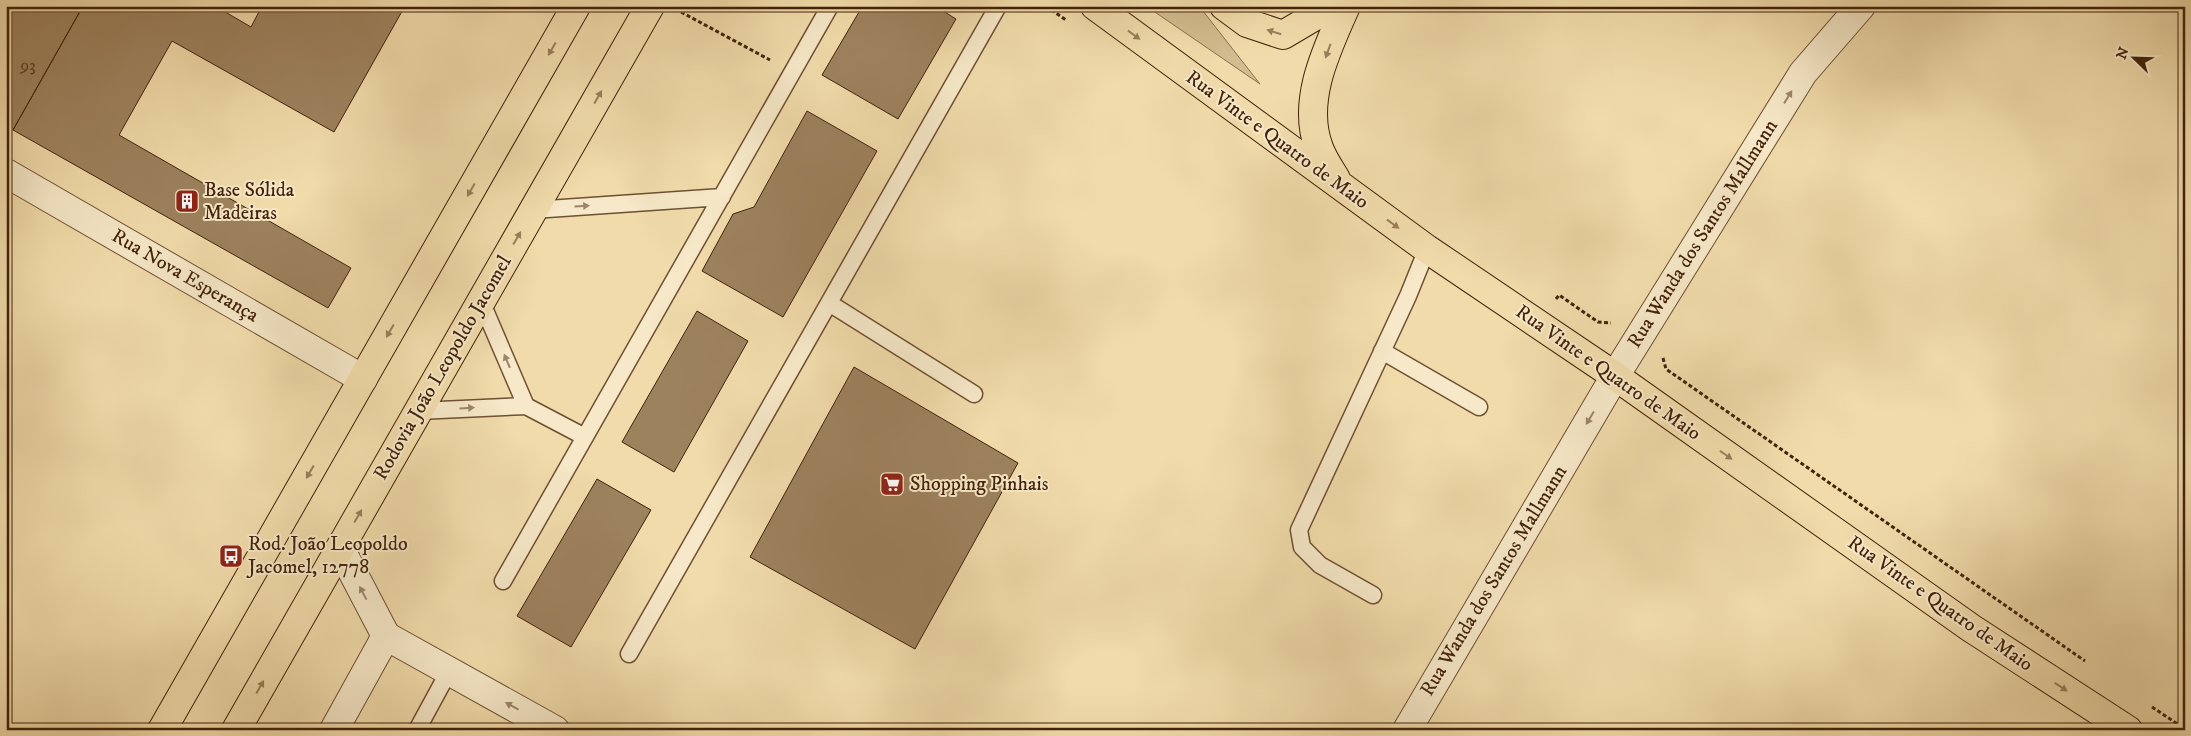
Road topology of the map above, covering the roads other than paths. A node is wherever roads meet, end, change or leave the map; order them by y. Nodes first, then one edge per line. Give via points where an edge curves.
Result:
1 (576, 6) edge
2 (650, 6) edge
3 (830, 6) edge
4 (998, 6) edge
5 (1095, 6) edge
6 (1224, 6) edge
7 (1332, 6) edge
8 (1346, 6) edge
9 (1861, 6) edge
10 (6, 173) edge
11 (1341, 187) junction
12 (722, 197) junction
13 (534, 210) junction
14 (1427, 249) junction
15 (481, 301) junction
16 (829, 304) junction
17 (1382, 352) junction
18 (1615, 376) junction
19 (363, 379) junction
20 (974, 394) dead end
21 (526, 406) junction
22 (1479, 407) dead end
23 (418, 411) junction
24 (585, 437) junction
25 (340, 548) junction
26 (503, 580) dead end
27 (1373, 595) dead end
28 (386, 636) junction
29 (629, 654) dead end
30 (449, 671) junction
31 (162, 730) edge
32 (236, 730) edge
33 (334, 730) edge
34 (417, 730) edge
35 (555, 730) edge
36 (1407, 730) edge
37 (2128, 730) edge

1 -> 19 main road
13 -> 2 main road, Rodovia João Leopoldo Jacomel
3 - 12 lane
4 - 16 lane
5 -> 11 main road, Rua Vinte e Quatro de Maio
7 -> 6 main road via 1284,34 1247,24
8 -> 11 main road via 1317,81 1312,119 1319,148
18 -> 9 street, Rua Wanda dos Santos Mallmann via 1803,73
10 - 19 street, Rua Nova Esperança
11 -> 14 main road, Rua Vinte e Quatro de Maio
13 -> 12 lane
12 - 24 lane
15 -> 13 main road, Rodovia João Leopoldo Jacomel
14 - 17 lane
14 - 18 main road, Rua Vinte e Quatro de Maio
21 -> 15 lane
15 - 23 main road, Rodovia João Leopoldo Jacomel
16 - 20 lane
16 - 29 lane
17 - 22 lane
17 - 27 lane via 1299,530 1302,547 1320,565
18 -> 36 street, Rua Wanda dos Santos Mallmann
18 -> 37 main road, Rua Vinte e Quatro de Maio via 1971,628
19 -> 31 main road
23 -> 21 lane
21 - 24 lane
25 -> 23 main road, Rodovia João Leopoldo Jacomel
24 - 26 lane
28 -> 25 street
32 -> 25 main road, Rodovia João Leopoldo Jacomel
28 - 30 street
28 - 33 street
30 - 34 lane
35 -> 30 street

